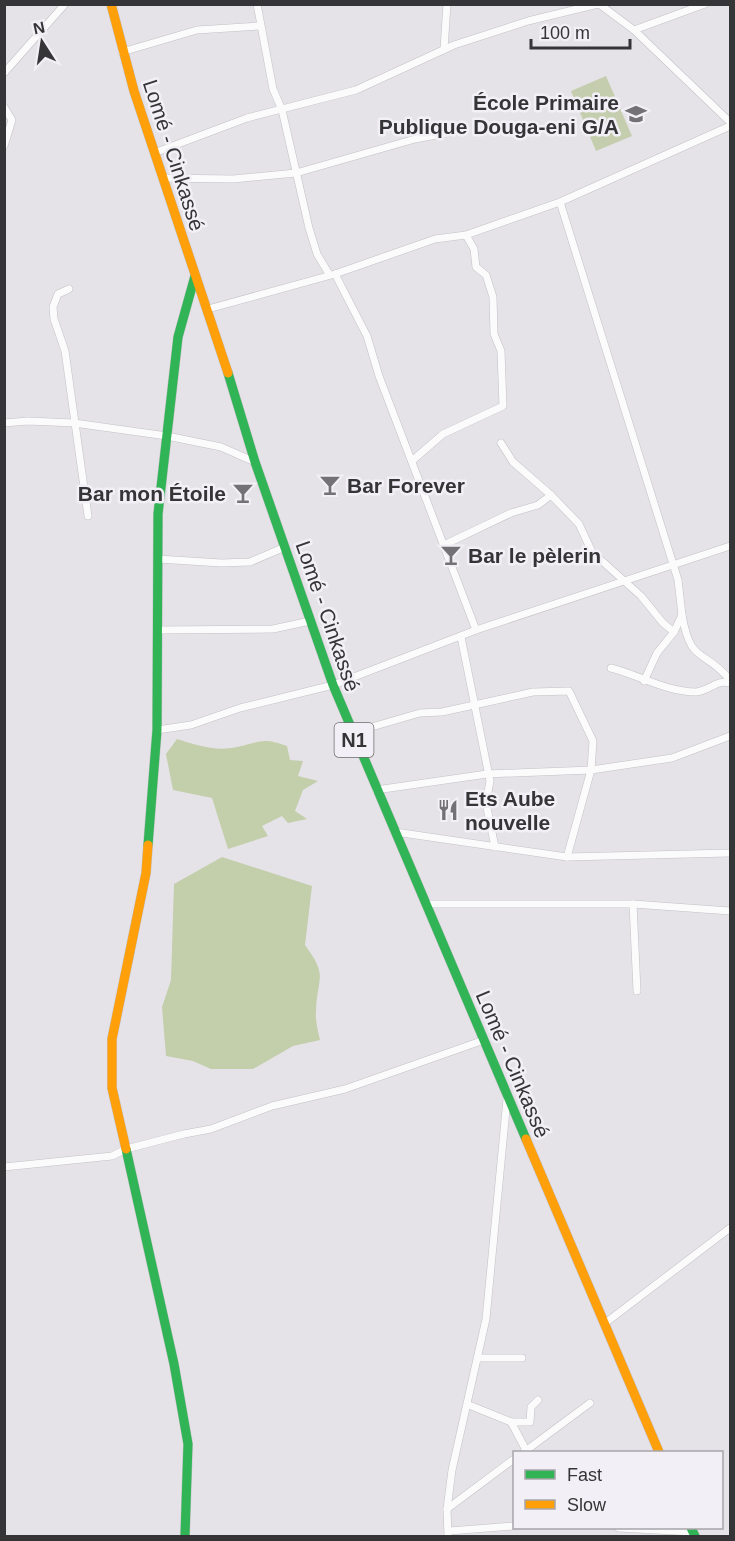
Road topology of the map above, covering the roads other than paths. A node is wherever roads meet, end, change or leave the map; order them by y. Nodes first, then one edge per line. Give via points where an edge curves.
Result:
1 (65, 4) edge
2 (111, 4) edge
3 (257, 4) edge
4 (447, 4) edge
5 (598, 4) edge
6 (705, 4) edge
7 (259, 26) junction
8 (634, 30) junction
9 (444, 49) junction
10 (122, 51) junction
11 (4, 73) edge
12 (4, 106) edge
13 (282, 110) junction
14 (730, 124) edge
15 (457, 131) dead end
16 (4, 146) edge
17 (154, 153) junction
18 (296, 173) junction
19 (162, 178) junction
20 (560, 202) junction
21 (466, 234) junction
22 (332, 274) junction
23 (195, 276) junction
24 (69, 289) dead end
25 (207, 309) junction
26 (4, 423) edge
27 (74, 423) junction
28 (167, 436) junction
29 (501, 443) dead end
30 (413, 460) junction
31 (255, 462) junction
32 (551, 495) junction
33 (88, 516) dead end
34 (444, 545) junction
35 (730, 546) edge
36 (285, 547) junction
37 (158, 559) junction
38 (674, 566) junction
39 (624, 582) junction
40 (682, 615) junction
41 (310, 621) junction
42 (159, 630) junction
43 (476, 630) junction
44 (674, 632) junction
45 (461, 637) junction
46 (611, 668) dead end
47 (644, 681) junction
48 (730, 681) edge
49 (333, 685) junction
50 (476, 705) junction
51 (157, 730) junction
52 (351, 733) junction
53 (730, 736) edge
54 (591, 770) junction
55 (487, 774) junction
56 (376, 790) junction
57 (394, 832) junction
58 (495, 847) junction
59 (730, 853) edge
60 (567, 857) junction
61 (426, 904) junction
62 (633, 904) junction
63 (730, 911) edge
64 (637, 991) dead end
65 (484, 1040) junction
66 (507, 1097) junction
67 (126, 1149) junction
68 (4, 1167) edge
69 (730, 1228) edge
70 (604, 1324) junction
71 (478, 1358) junction
72 (522, 1358) dead end
73 (538, 1400) dead end
74 (590, 1403) dead end
75 (469, 1405) junction
76 (512, 1422) junction
77 (526, 1451) edge
78 (527, 1451) edge
79 (659, 1451) edge
80 (513, 1460) edge
81 (447, 1509) junction
82 (513, 1526) edge
83 (649, 1529) edge
84 (693, 1532) edge
85 (449, 1534) edge
86 (185, 1536) edge

1 - 11 street
2 - 10 main road, Lomé - Cinkassé / N1
3 - 7 street
4 - 9 street
5 - 8 street
5 - 9 street via 528,21
6 - 8 street
7 - 10 street via 196,30
7 - 13 street via 273,89
8 - 14 street
9 - 13 street via 356,90
10 - 17 main road, Lomé - Cinkassé / N1
12 - 16 street via 12,120
13 - 17 street via 247,118
13 - 18 street
14 - 20 street
15 - 18 street
17 - 19 main road, Lomé - Cinkassé / N1
18 - 19 street via 233,179
18 - 22 street via 317,255
19 - 23 main road, Lomé - Cinkassé / N1
20 - 21 street
20 - 38 street
21 - 22 street via 435,238
21 - 30 street via 474,249 476,267 486,275 493,297 494,334 501,351 503,406 443,434
22 - 25 street
22 - 30 street via 367,336
23 - 25 main road, Lomé - Cinkassé / N1
23 - 28 main road via 178,337
24 - 27 street via 58,294 53,307 65,351
25 - 31 main road, Lomé - Cinkassé / N1
26 - 27 street
27 - 28 street
27 - 33 street
28 - 31 street via 221,447
28 - 37 main road via 158,514
29 - 32 street via 513,462
30 - 34 street
31 - 36 main road, Lomé - Cinkassé / N1
32 - 34 street
32 - 39 street via 579,524 591,552
34 - 43 street
35 - 38 street
36 - 37 street via 250,562
36 - 41 main road, Lomé - Cinkassé / N1
37 - 42 main road
38 - 39 street
38 - 40 street
39 - 43 street
39 - 44 street
40 - 44 street
40 - 48 street via 688,643
41 - 42 street via 264,630
41 - 49 main road, Lomé - Cinkassé / N1
42 - 51 main road
43 - 45 street
44 - 47 street via 657,653
45 - 49 street
45 - 50 street
46 - 47 street via 633,673
47 - 48 street via 697,692
49 - 51 street via 240,708 191,725
49 - 52 main road, Lomé - Cinkassé / N1
50 - 52 street via 420,713
50 - 54 street via 533,692 568,691 593,741
50 - 55 street
51 - 67 main road via 146,873 111,1054 112,1088
52 - 56 main road, Lomé - Cinkassé / N1
53 - 54 street via 672,758
54 - 55 street
54 - 60 street
55 - 56 street
55 - 58 street via 491,790 487,809
56 - 57 main road, Lomé - Cinkassé / N1
57 - 58 street
57 - 61 main road, Lomé - Cinkassé / N1
58 - 60 street
59 - 60 street
61 - 62 street
61 - 65 main road, Lomé - Cinkassé / N1
62 - 63 street
62 - 64 street
65 - 66 main road, Lomé - Cinkassé / N1
65 - 67 street via 345,1089 272,1106 211,1129
66 - 70 main road, Lomé - Cinkassé / N1
66 - 71 street via 486,1319
67 - 68 street via 112,1156
67 - 86 main road via 188,1444
69 - 70 street
70 - 79 main road, Lomé - Cinkassé / N1
71 - 72 street
71 - 75 street
73 - 76 street via 531,1407 530,1422
74 - 78 street
75 - 76 street
75 - 81 street via 456,1451
76 - 77 street
80 - 81 street
81 - 85 street
82 - 85 street
83 - 84 street

